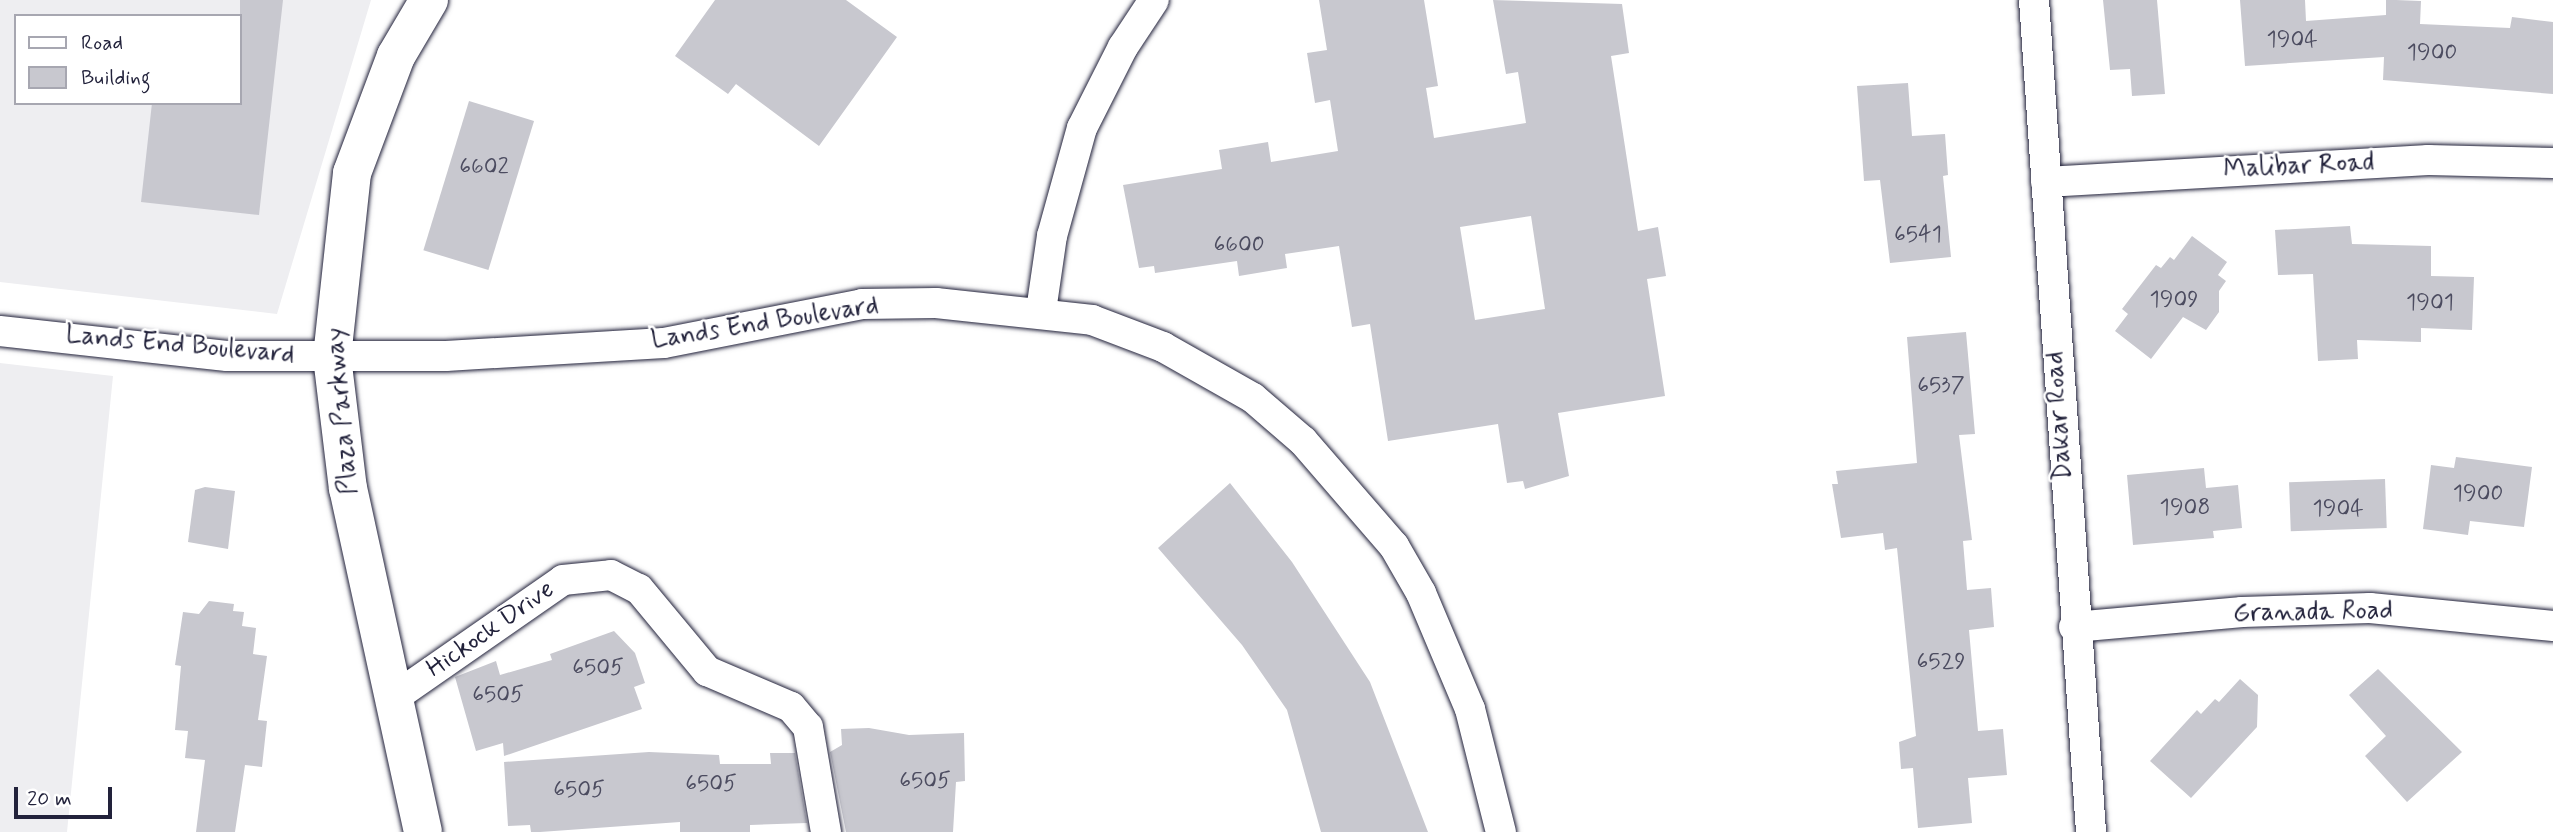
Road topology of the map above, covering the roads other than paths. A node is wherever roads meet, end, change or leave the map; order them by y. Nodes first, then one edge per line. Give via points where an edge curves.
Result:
1 (429, 0) edge
2 (1154, 0) edge
3 (2034, 0) edge
4 (2553, 163) edge
5 (2046, 182) junction
6 (1041, 311) junction
7 (0, 331) edge
8 (332, 357) junction
9 (2553, 626) edge
10 (2074, 627) junction
11 (392, 699) junction
12 (423, 832) edge
13 (826, 832) edge
14 (1501, 832) edge
15 (2091, 832) edge

1 - 8 street, Plaza Parkway via 396,56 352,173
2 - 6 street via 1123,47 1082,128 1052,236
3 - 5 street, Dakar Road
4 - 5 street, Malibar Road via 2428,160
5 - 10 street, Dakar Road
6 - 8 street, Lands End Boulevard via 862,304 663,343
6 - 14 street, Lands End Boulevard via 1092,320 1163,346 1253,398 1303,441 1394,546 1421,593 1470,709
7 - 8 street, Lands End Boulevard via 227,356
8 - 11 street, Plaza Parkway via 348,489
9 - 10 street, Granada Road via 2370,608 2242,612
10 - 15 street, Dakar Road
11 - 12 street, Plaza Parkway
11 - 13 street, Hickock Drive via 563,580 611,575 639,589 706,671 791,707 808,727

